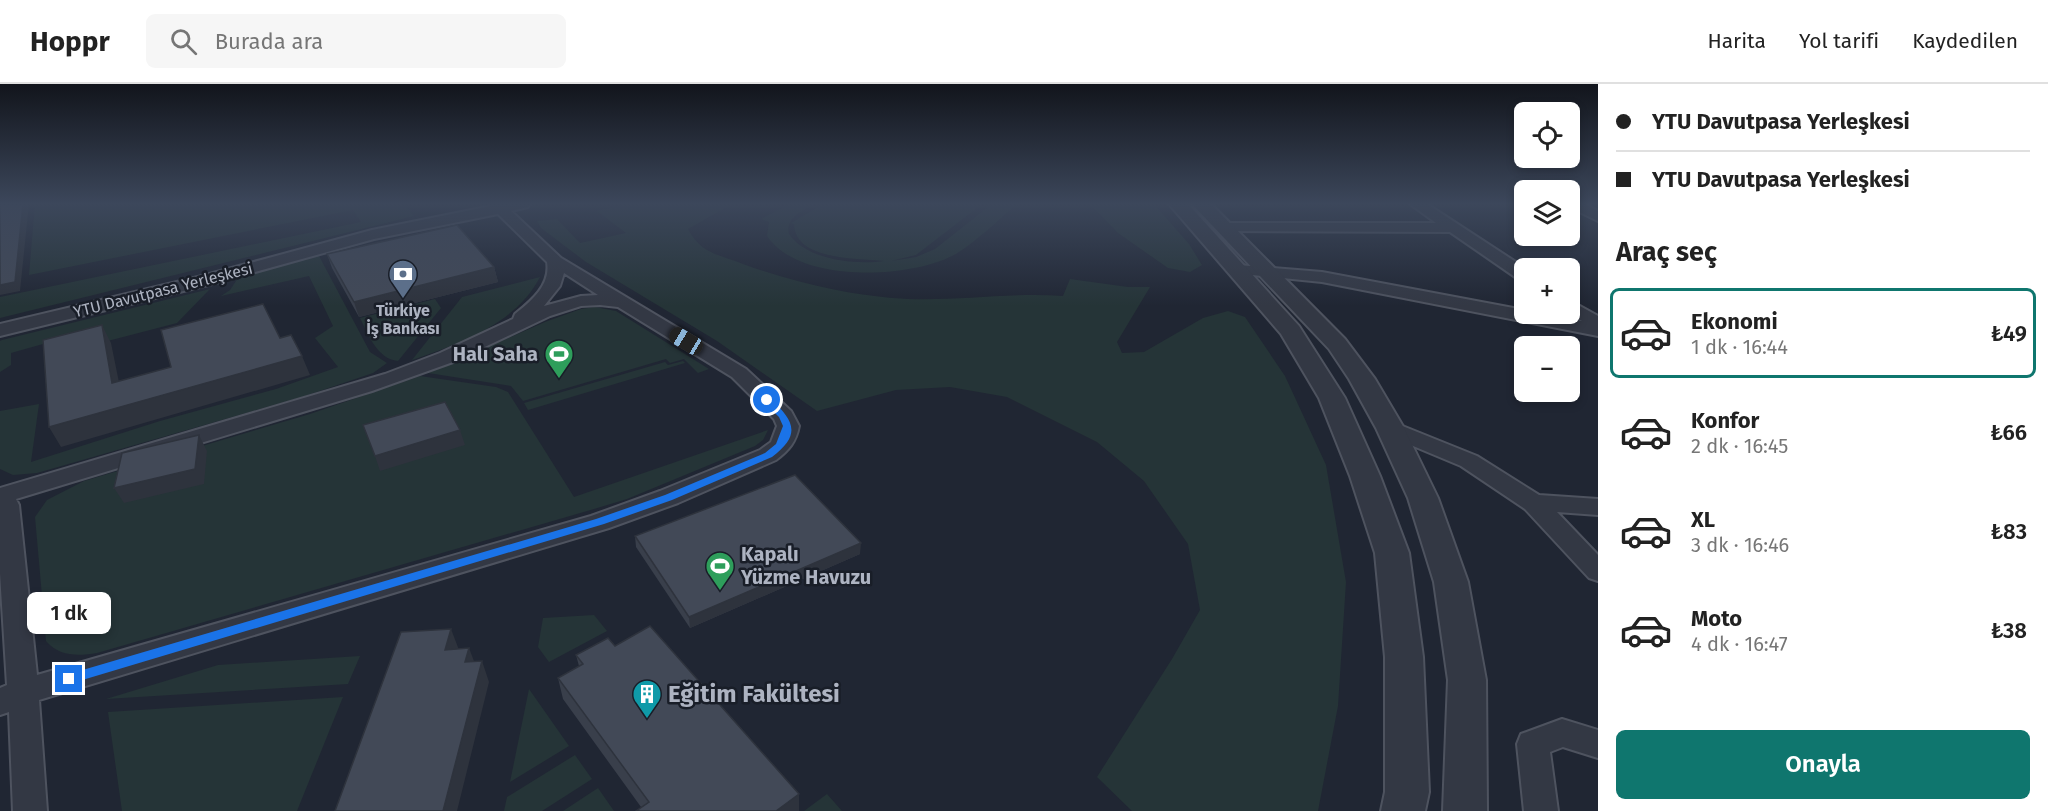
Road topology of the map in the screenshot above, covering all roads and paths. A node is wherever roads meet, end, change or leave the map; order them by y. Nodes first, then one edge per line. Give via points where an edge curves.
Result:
1 (337, 238) edge
2 (361, 238) edge
3 (534, 238) edge
4 (1216, 238) edge
5 (1231, 238) edge
6 (1469, 238) edge
7 (555, 261) junction
8 (1514, 268) edge
9 (1252, 270) junction
10 (588, 281) junction
11 (628, 306) junction
12 (1580, 312) edge
13 (535, 317) junction
14 (0, 322) edge
15 (1598, 324) edge
16 (0, 330) edge
17 (1598, 330) edge
18 (471, 347) junction
19 (1396, 440) junction
20 (1534, 503) junction
21 (3, 507) edge
22 (1598, 507) edge
23 (1598, 571) edge
24 (12, 697) edge
25 (1598, 744) edge
26 (30, 811) edge
27 (1403, 811) edge
28 (1465, 811) edge
29 (1541, 811) edge

1 - 14 street, YTU Davutpasa Yerleşkesi
2 - 16 street, YTU Davutpasa Yerleşkesi
3 - 7 street
4 - 9 street
5 - 9 street
6 - 8 street
7 - 10 street
7 - 18 street via 553,281 534,307 516,322
9 - 17 street via 1333,279
9 - 19 street via 1337,344
9 - 27 street via 1332,398 1392,553 1404,657 1407,792
10 - 11 street
10 - 13 street
11 - 13 street via 615,301 576,302
11 - 24 street via 739,373 783,416 788,426 780,446 768,455 635,511
12 - 15 street
13 - 18 street
18 - 21 street via 306,405 94,467
19 - 20 street via 1468,462
19 - 28 street via 1423,498 1453,592 1467,680
20 - 22 street
20 - 23 street
21 - 24 street
24 - 26 street
25 - 29 street via 1563,733 1533,744

